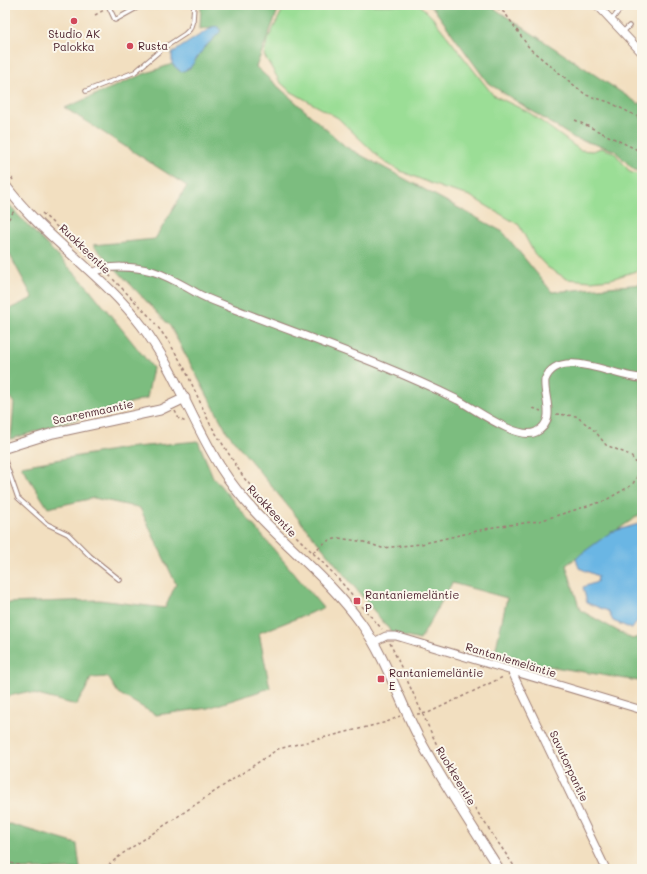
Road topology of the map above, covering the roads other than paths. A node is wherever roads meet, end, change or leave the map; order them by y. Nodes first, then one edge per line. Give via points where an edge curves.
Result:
1 (108, 5) edge
2 (142, 5) edge
3 (194, 5) edge
4 (597, 5) edge
5 (620, 9) dead end
6 (612, 20) junction
7 (629, 26) dead end
8 (622, 32) junction
9 (642, 53) edge
10 (86, 91) dead end
11 (5, 185) edge
12 (93, 273) junction
13 (642, 378) edge
14 (185, 398) junction
15 (5, 448) edge
16 (5, 461) edge
17 (120, 580) dead end
18 (374, 642) junction
19 (512, 672) junction
20 (642, 710) edge
21 (499, 869) edge
22 (606, 869) edge

1 - 2 lane via 115,20
3 - 10 lane via 193,20 185,34 135,72
4 - 6 street
5 - 6 lane
6 - 8 street
7 - 8 lane
8 - 9 street
11 - 12 street, Ruokkeentie via 19,202
12 - 13 street via 102,269 141,269 162,275 207,298 411,378 516,432 528,434 540,430 547,420 549,414 545,380 549,373 560,366 583,364
12 - 14 street, Ruokkeentie via 154,343
14 - 15 street, Saarenmaantie via 160,410 53,433
14 - 18 street, Ruokkeentie via 221,467 240,495 261,520 335,591
16 - 17 lane via 18,498 47,524 68,534
18 - 19 street, Rantaniemeläntie via 386,636 396,636
18 - 21 street, Ruokkeentie via 436,769
19 - 20 street, Rantaniemeläntie
19 - 22 street, Savutorpantie

